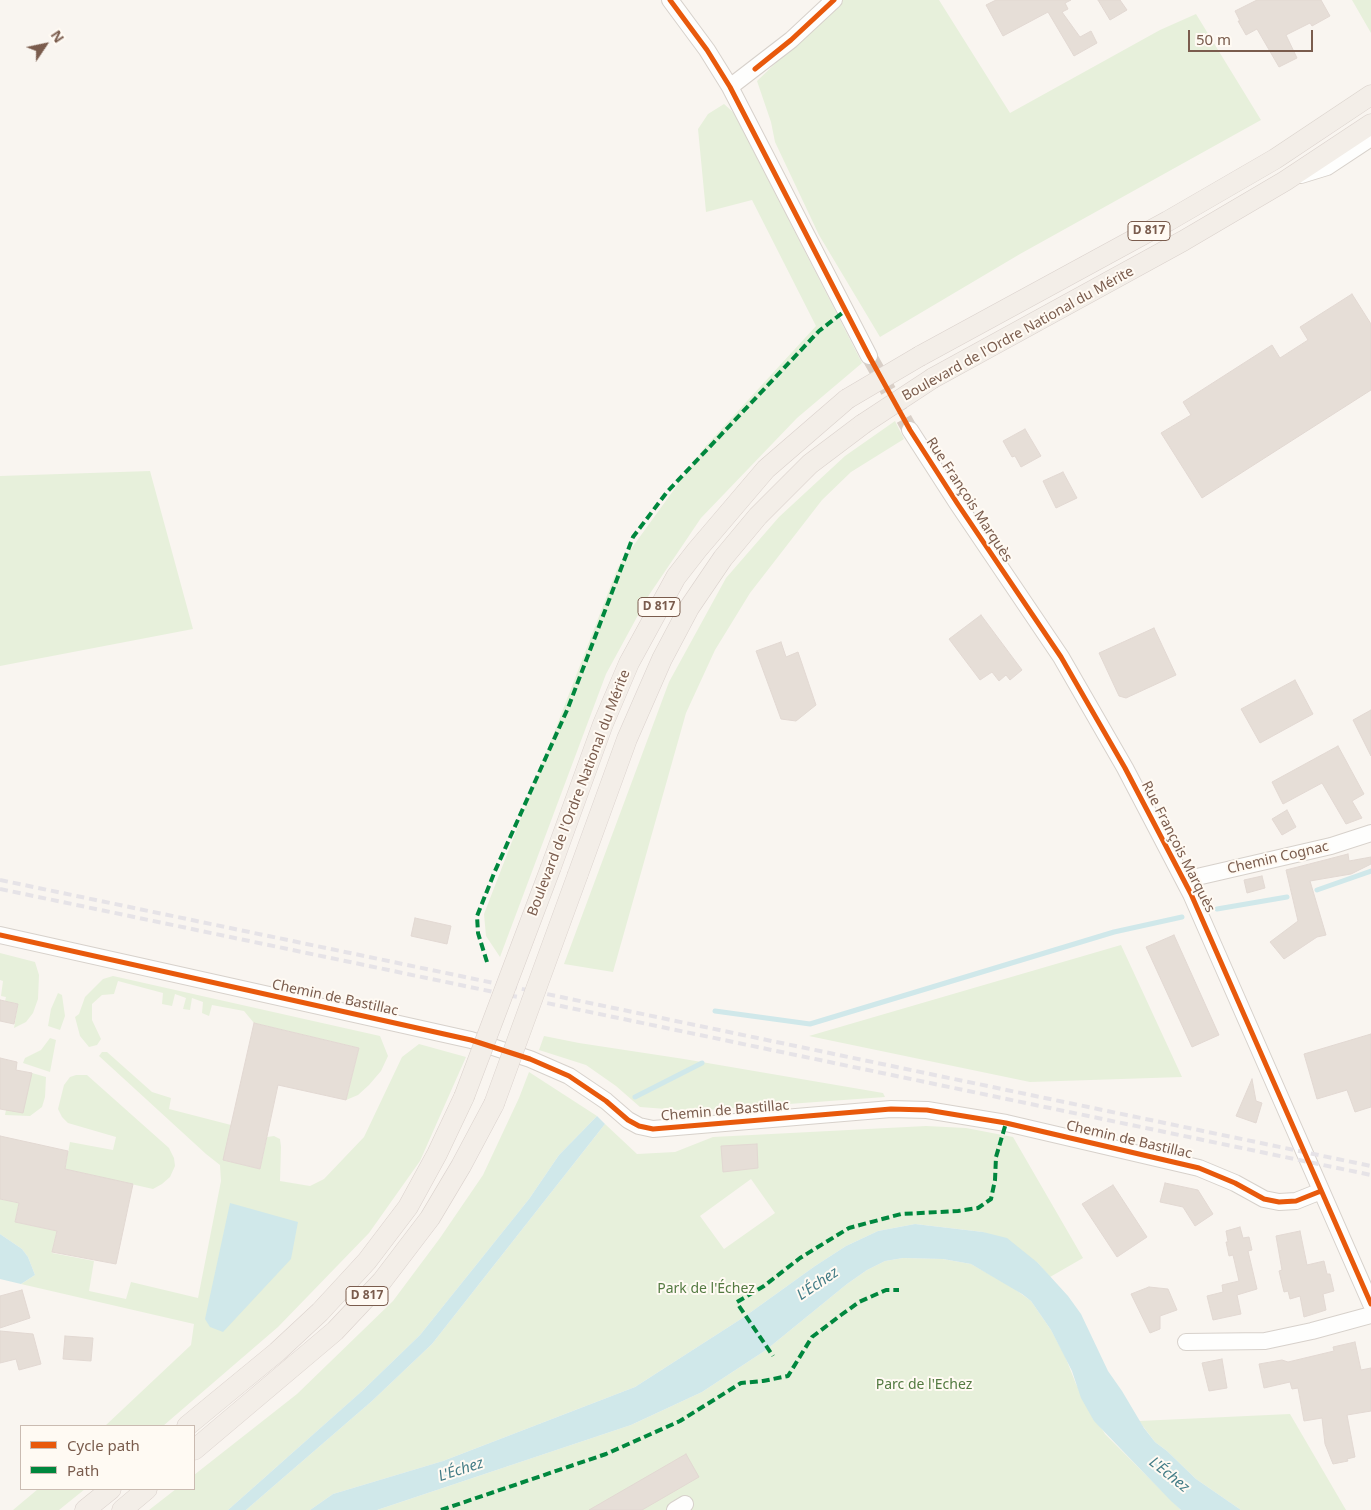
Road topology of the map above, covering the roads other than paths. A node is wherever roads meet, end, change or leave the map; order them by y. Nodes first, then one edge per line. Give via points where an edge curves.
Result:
1 (670, 0) edge
2 (834, 0) edge
3 (730, 87) junction
4 (1371, 95) edge
5 (1371, 124) edge
6 (1371, 138) edge
7 (1285, 181) junction
8 (869, 356) tunnel mouth
9 (910, 430) tunnel mouth
10 (1371, 833) edge
11 (1185, 882) junction
12 (0, 935) edge
13 (1321, 1191) junction
14 (1371, 1304) edge
15 (1371, 1315) edge
16 (1186, 1342) dead end
17 (188, 1425) edge
18 (195, 1449) edge
19 (110, 1490) edge
20 (146, 1490) edge
21 (85, 1510) edge
22 (122, 1510) edge

1 - 3 street
2 - 3 street via 791,40
3 - 8 street
4 - 17 main road, Boulevard de l'Ordre National du Mérite / D 817, bridge via 1275,159 847,399 766,469 676,577 630,662 610,706 464,1097 408,1207 367,1261 320,1312
5 - 7 main road, Boulevard de l'Ordre National du Mérite / D 817
6 - 7 street via 1327,167
7 - 18 main road, Boulevard de l'Ordre National du Mérite / D 817, bridge via 1183,241 933,378 810,464 758,516 723,558 689,608 662,659 627,739 494,1104 430,1218 382,1281 335,1331
9 - 11 street, Rue François Marquès via 1060,657 1125,768
10 - 11 street, Chemin Cognac
11 - 13 street, Rue François Marquès
12 - 13 street, Chemin de Bastillac via 480,1043 569,1076 628,1120 653,1129 890,1109 927,1110 1006,1123 1199,1168 1264,1199 1278,1202 1296,1201
13 - 14 street, Rue François Marquès
15 - 16 street via 1265,1341
19 - 21 main road
20 - 22 main road

